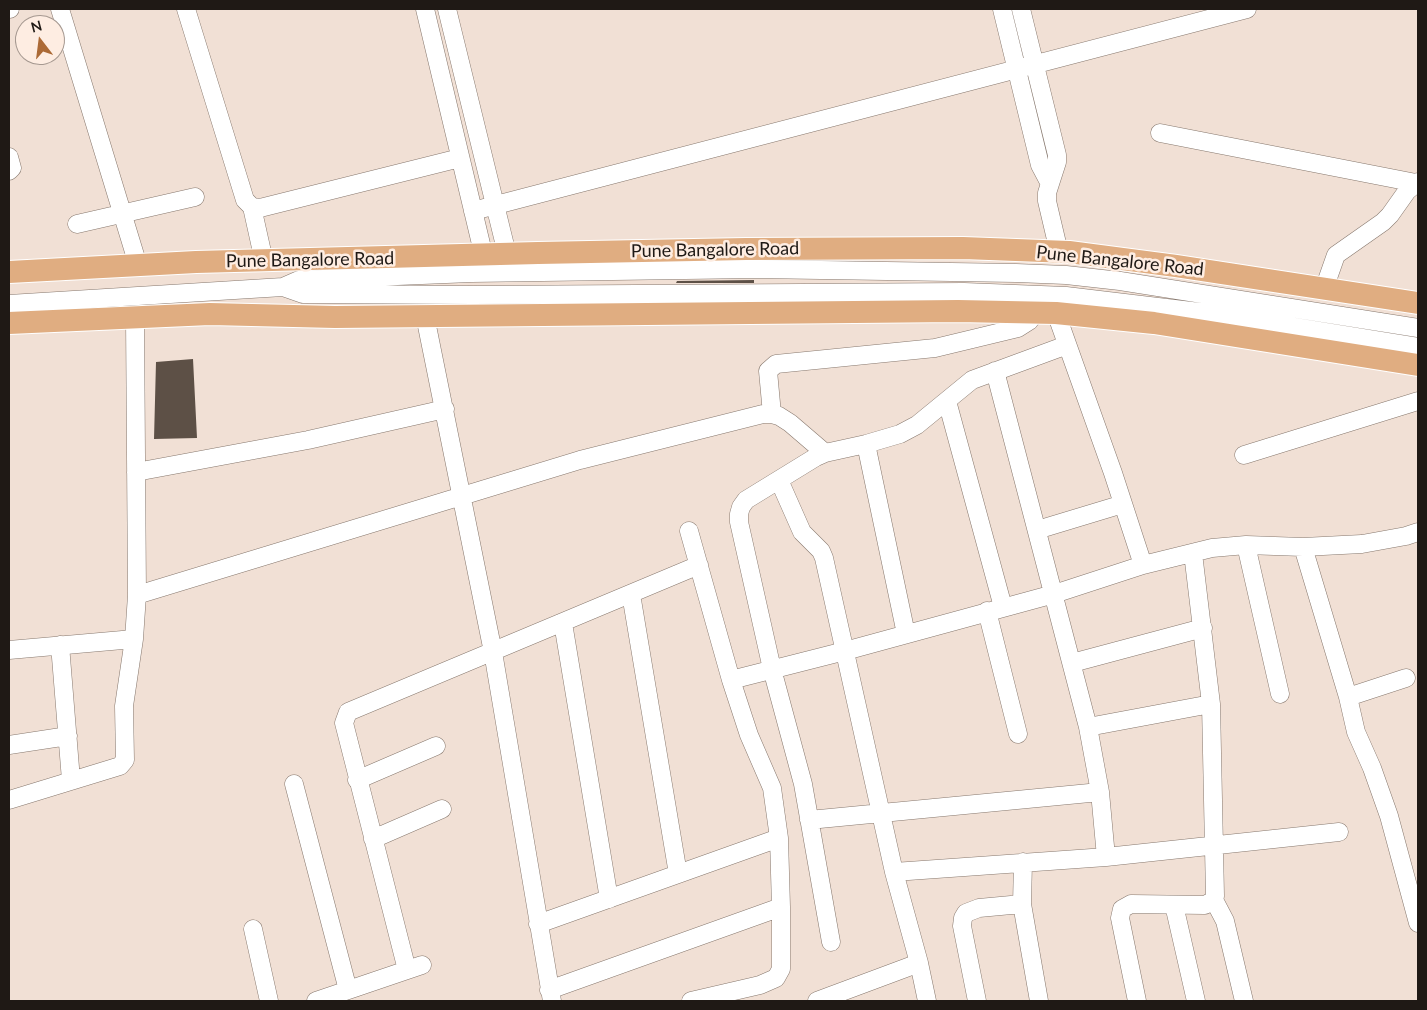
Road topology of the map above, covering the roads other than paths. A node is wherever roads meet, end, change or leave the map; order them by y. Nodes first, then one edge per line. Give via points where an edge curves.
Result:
1 (60, 9) edge
2 (425, 9) edge
3 (447, 9) edge
4 (1002, 9) edge
5 (1021, 9) edge
6 (1247, 9) edge
7 (191, 10) edge
8 (1035, 64) junction
9 (1018, 69) junction
10 (1160, 133) dead end
11 (9, 157) edge
12 (460, 158) junction
13 (9, 171) edge
14 (1050, 182) junction
15 (1417, 182) edge
16 (195, 197) dead end
17 (496, 205) junction
18 (252, 207) junction
19 (473, 211) junction
20 (122, 213) junction
21 (77, 224) dead end
22 (1059, 252) junction
23 (264, 261) junction
24 (510, 263) junction
25 (486, 264) junction
26 (138, 265) junction
27 (9, 272) edge
28 (275, 287) junction
29 (1324, 289) junction
30 (9, 304) edge
31 (1418, 304) edge
32 (1045, 313) junction
33 (426, 316) junction
34 (135, 317) junction
35 (9, 323) edge
36 (1418, 328) edge
37 (1067, 345) junction
38 (1418, 347) edge
39 (1418, 364) edge
40 (995, 371) junction
41 (947, 401) junction
42 (1418, 401) edge
43 (445, 409) junction
44 (772, 414) junction
45 (866, 444) junction
46 (825, 452) junction
47 (1244, 455) dead end
48 (136, 472) junction
49 (779, 480) junction
50 (463, 496) junction
51 (1123, 504) junction
52 (1037, 530) junction
53 (689, 531) dead end
54 (1418, 532) edge
55 (1246, 545) junction
56 (1304, 547) junction
57 (1193, 553) junction
58 (1143, 565) junction
59 (700, 566) junction
60 (631, 594) junction
61 (1054, 594) junction
62 (137, 595) junction
63 (995, 609) junction
64 (563, 623) junction
65 (1203, 628) junction
66 (906, 634) junction
67 (134, 639) junction
68 (60, 646) junction
69 (9, 650) edge
70 (844, 651) junction
71 (493, 652) junction
72 (1072, 663) junction
73 (772, 669) junction
74 (1406, 678) dead end
75 (730, 680) junction
76 (1280, 694) dead end
77 (1348, 696) junction
78 (1211, 704) junction
79 (1088, 727) junction
80 (1018, 734) dead end
81 (68, 736) junction
82 (9, 745) edge
83 (436, 746) dead end
84 (71, 780) junction
85 (358, 780) junction
86 (294, 784) dead end
87 (1100, 792) junction
88 (9, 800) edge
89 (442, 809) dead end
90 (881, 814) junction
91 (809, 820) junction
92 (1339, 832) dead end
93 (779, 838) junction
94 (373, 839) junction
95 (1215, 846) junction
96 (1106, 857) junction
97 (1022, 862) junction
98 (894, 872) junction
99 (678, 874) junction
100 (609, 898) junction
101 (1214, 900) junction
102 (1022, 904) junction
103 (1174, 905) junction
104 (781, 907) junction
105 (538, 924) junction
106 (1418, 924) edge
107 (253, 929) dead end
108 (831, 942) dead end
109 (919, 963) junction
110 (348, 990) junction
111 (853, 995) edge
112 (550, 996) edge
113 (269, 1001) edge
114 (316, 1001) edge
115 (691, 1001) edge
116 (817, 1001) edge
117 (927, 1001) edge
118 (977, 1001) edge
119 (1039, 1001) edge
120 (1137, 1001) edge
121 (1196, 1001) edge
122 (1244, 1001) edge

1 - 20 street
2 - 12 street
3 - 17 street
4 - 9 street
5 - 8 street
6 - 8 street
7 - 18 street via 245,200
8 - 9 street
8 - 14 street via 1057,155
9 - 14 street via 1040,165
9 - 17 street
10 - 15 street
11 - 13 street via 12,168
12 - 18 street via 260,208
12 - 19 street
14 - 22 street via 1047,201
15 - 29 street via 1383,222 1336,255
16 - 20 street
17 - 19 street
17 - 24 street
18 - 23 street
19 - 25 street
20 - 21 street
20 - 26 street
22 - 24 main road, Pune Bangalore Road via 962,248 746,249
22 - 29 main road, Pune Bangalore Road
23 - 25 main road, Pune Bangalore Road
23 - 26 main road, Pune Bangalore Road
24 - 25 main road, Pune Bangalore Road
24 - 36 street via 1066,275
25 - 28 street via 299,280
26 - 27 main road, Pune Bangalore Road
28 - 30 street
28 - 38 street via 303,294 964,292 1066,296 1208,313
29 - 31 main road, Pune Bangalore Road
32 - 33 main road via 958,310
32 - 37 street
32 - 39 main road via 1154,323
32 - 44 street via 1018,328 935,348 776,364 768,371
33 - 34 main road via 210,314
33 - 43 street
34 - 35 main road
34 - 48 street
37 - 40 street
37 - 51 street
40 - 41 street via 972,380
40 - 52 street
41 - 45 street via 917,425
41 - 63 street
42 - 47 street
43 - 48 street via 308,440
43 - 50 street
44 - 46 street via 790,423
44 - 50 street via 580,460
45 - 46 street
45 - 66 street
46 - 49 street
48 - 62 street
49 - 70 street via 802,532 824,558
49 - 73 street via 746,500 739,514
50 - 62 street
50 - 71 street
51 - 52 street
51 - 58 street
52 - 61 street
53 - 59 street
54 - 56 street via 1362,544
55 - 56 street
55 - 57 street
55 - 76 street
56 - 77 street
57 - 58 street
57 - 65 street
58 - 61 street
59 - 60 street
59 - 75 street
60 - 64 street
60 - 99 street
61 - 63 street
61 - 72 street
62 - 67 street
63 - 66 street
63 - 80 street
64 - 71 street
64 - 100 street
65 - 72 street
65 - 78 street
66 - 70 street
67 - 68 street
67 - 84 street via 124,706 124,763
68 - 69 street
68 - 81 street
70 - 73 street
70 - 90 street
71 - 85 street via 348,712 344,723
71 - 105 street
72 - 79 street
73 - 75 street
73 - 91 street via 803,784
74 - 77 street
75 - 93 street via 772,788
77 - 106 street via 1356,732 1389,816
78 - 79 street
78 - 95 street
79 - 87 street
81 - 82 street
81 - 84 street
83 - 85 street
84 - 88 street
85 - 94 street
86 - 110 street
87 - 90 street
87 - 96 street
89 - 94 street
90 - 91 street
90 - 98 street
91 - 108 street
92 - 95 street
93 - 99 street
93 - 104 street
94 - 110 street via 415,968
95 - 96 street
95 - 101 street
96 - 97 street
97 - 98 street
97 - 102 street
98 - 109 street
99 - 100 street
100 - 105 street
101 - 103 street via 1205,905
101 - 122 street via 1224,921
102 - 118 street via 979,908 966,913 963,918
102 - 119 street
103 - 120 street via 1131,904 1122,908 1120,913
103 - 121 street
104 - 112 street
104 - 115 street via 781,969 776,978 760,985
105 - 112 street
107 - 113 street
109 - 111 street
109 - 117 street
110 - 114 street
111 - 116 street

